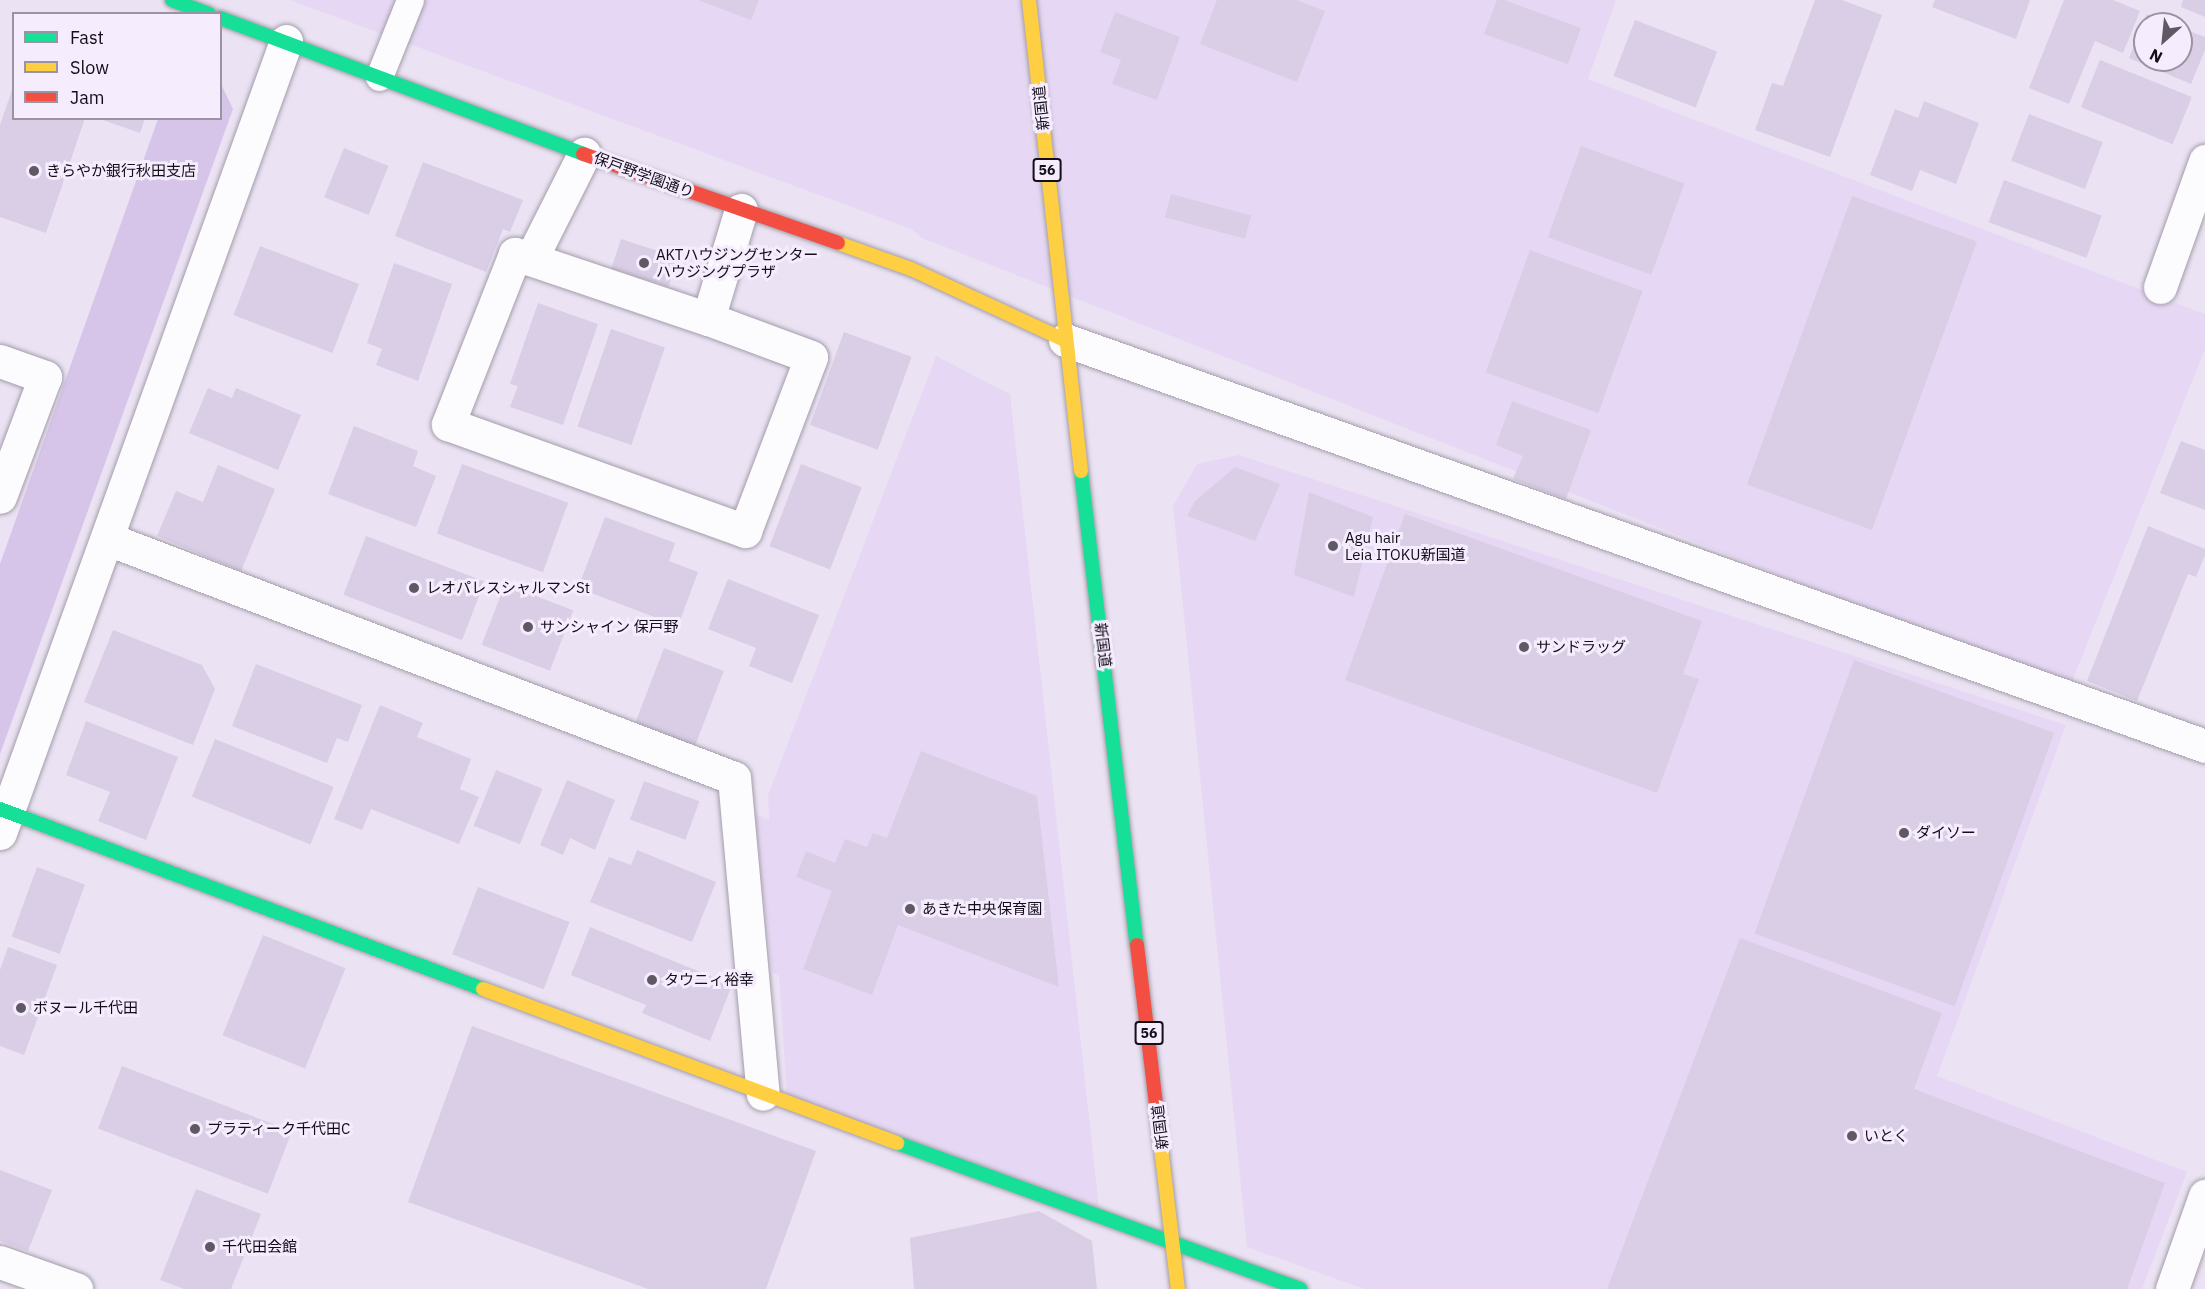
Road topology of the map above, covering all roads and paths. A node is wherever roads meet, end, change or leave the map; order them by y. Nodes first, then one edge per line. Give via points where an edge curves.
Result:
1 (172, 0) edge
2 (410, 0) edge
3 (1029, 0) edge
4 (204, 12) edge
5 (222, 19) edge
6 (286, 41) junction
7 (379, 77) junction
8 (584, 154) junction
9 (2205, 161) edge
10 (741, 210) junction
11 (531, 259) junction
12 (2160, 287) dead end
13 (708, 320) junction
14 (1065, 340) junction
15 (0, 361) edge
16 (0, 497) edge
17 (108, 540) junction
18 (2205, 746) edge
19 (3, 818) edge
20 (763, 1094) junction
21 (2205, 1196) edge
22 (1174, 1245) junction
23 (0, 1262) edge
24 (76, 1289) edge
25 (1178, 1289) edge
26 (1300, 1289) edge
27 (2172, 1289) edge

1 - 4 street
2 - 7 lane
3 - 14 street, 新国道 / 56
5 - 6 street, 保戸野学園通り
6 - 7 street, 保戸野学園通り
6 - 17 street
7 - 8 street, 保戸野学園通り
8 - 10 street, 保戸野学園通り
8 - 11 street
9 - 12 street
10 - 13 street
10 - 14 street, 保戸野学園通り via 911,269
11 - 13 street
11 - 13 street via 515,254 448,424 745,531 811,357
14 - 18 street
14 - 22 street, 新国道 / 56
15 - 16 street via 45,377
17 - 19 street
17 - 20 street via 734,778
19 - 20 street
20 - 22 street
21 - 27 street
22 - 25 street, 新国道 / 56
22 - 26 street
23 - 24 street

